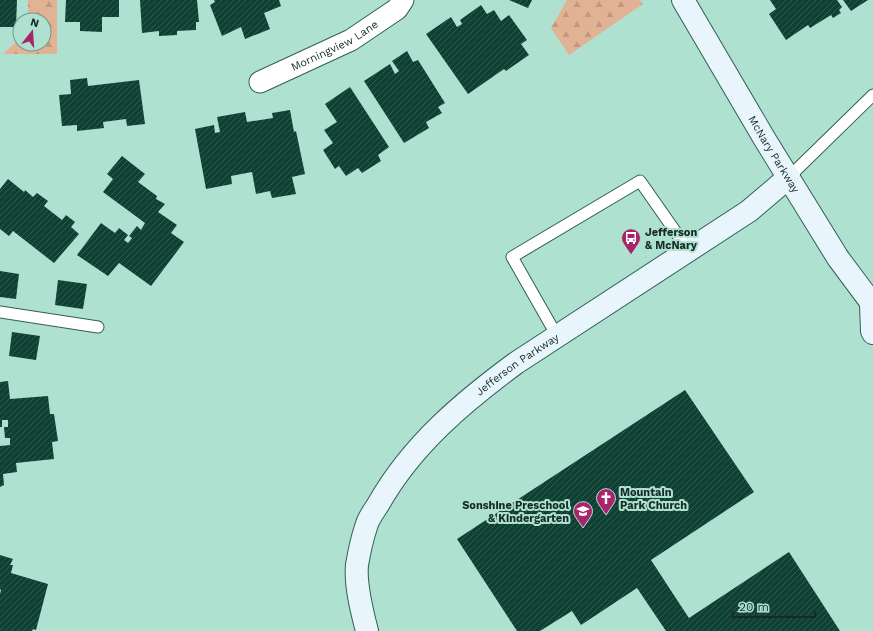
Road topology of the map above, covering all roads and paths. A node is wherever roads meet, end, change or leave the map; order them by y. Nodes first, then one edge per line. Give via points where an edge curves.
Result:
1 (403, 0) edge
2 (683, 0) edge
3 (260, 82) dead end
4 (873, 94) edge
5 (789, 178) junction
6 (689, 251) junction
7 (872, 305) edge
8 (0, 312) edge
9 (98, 327) dead end
10 (873, 333) edge
11 (557, 336) junction
12 (367, 631) edge

1 - 3 street, Morningview Lane via 397,9 351,40
2 - 5 street, McNary Parkway
4 - 5 lane
5 - 6 street, Jefferson Parkway via 749,211
5 - 7 street, McNary Parkway via 838,258
6 - 11 street, Jefferson Parkway
6 - 11 lane via 640,181 512,258
7 - 10 street, McNary Parkway
8 - 9 lane
11 - 12 street, Jefferson Parkway via 505,371 452,414 415,452 384,494 366,525 357,565

